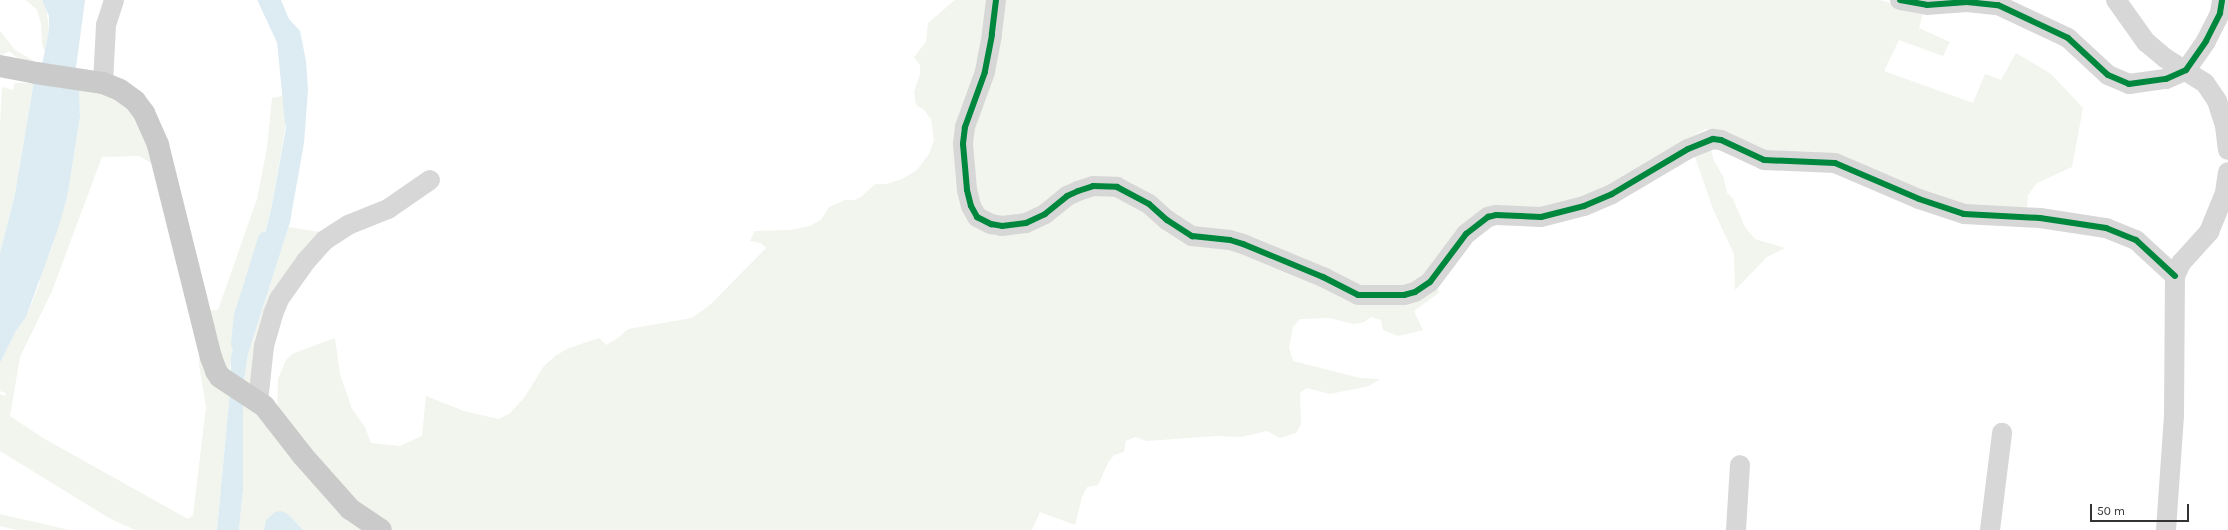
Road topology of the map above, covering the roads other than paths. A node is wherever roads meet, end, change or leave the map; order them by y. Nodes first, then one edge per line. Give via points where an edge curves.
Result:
1 (114, 0) edge
2 (996, 0) edge
3 (1900, 0) edge
4 (2116, 0) edge
5 (2222, 0) edge
6 (0, 66) edge
7 (2186, 70) junction
8 (92, 82) junction
9 (2228, 150) edge
10 (2228, 172) edge
11 (430, 180) dead end
12 (2175, 276) junction
13 (243, 392) junction
14 (2002, 433) dead end
15 (1740, 465) dead end
16 (381, 530) edge
17 (1736, 530) edge
18 (1990, 530) edge
19 (2166, 530) edge

1 - 8 street
2 - 12 street via 985,72 965,127 963,144 966,183 971,206 977,217 991,224 1002,226 1026,223 1045,214 1078,191 1094,186 1117,187 1148,204 1192,236 1243,244 1323,277 1358,295 1404,295 1415,292 1430,282 1466,234 1488,217 1541,217 1584,206 1612,194 1688,148 1713,139 1721,140 1764,160 1835,163 1919,199 1964,214 2040,218 2106,228 2136,240
3 - 7 street via 1927,5 1967,2 1998,5 2068,38 2108,76 2129,84 2166,79
4 - 7 street via 2146,42 2165,58
5 - 7 street via 2220,13
6 - 8 main road
7 - 9 street via 2205,83 2216,101 2225,126
8 - 13 main road via 120,90 135,101 151,126 166,174 211,357 220,377
10 - 12 street via 2225,193 2209,232 2181,263
11 - 13 street via 388,209 348,225 325,240 306,261 279,299 272,314 264,346
12 - 19 street via 2174,415
13 - 16 main road via 264,406 303,456 350,509
14 - 18 street
15 - 17 street

